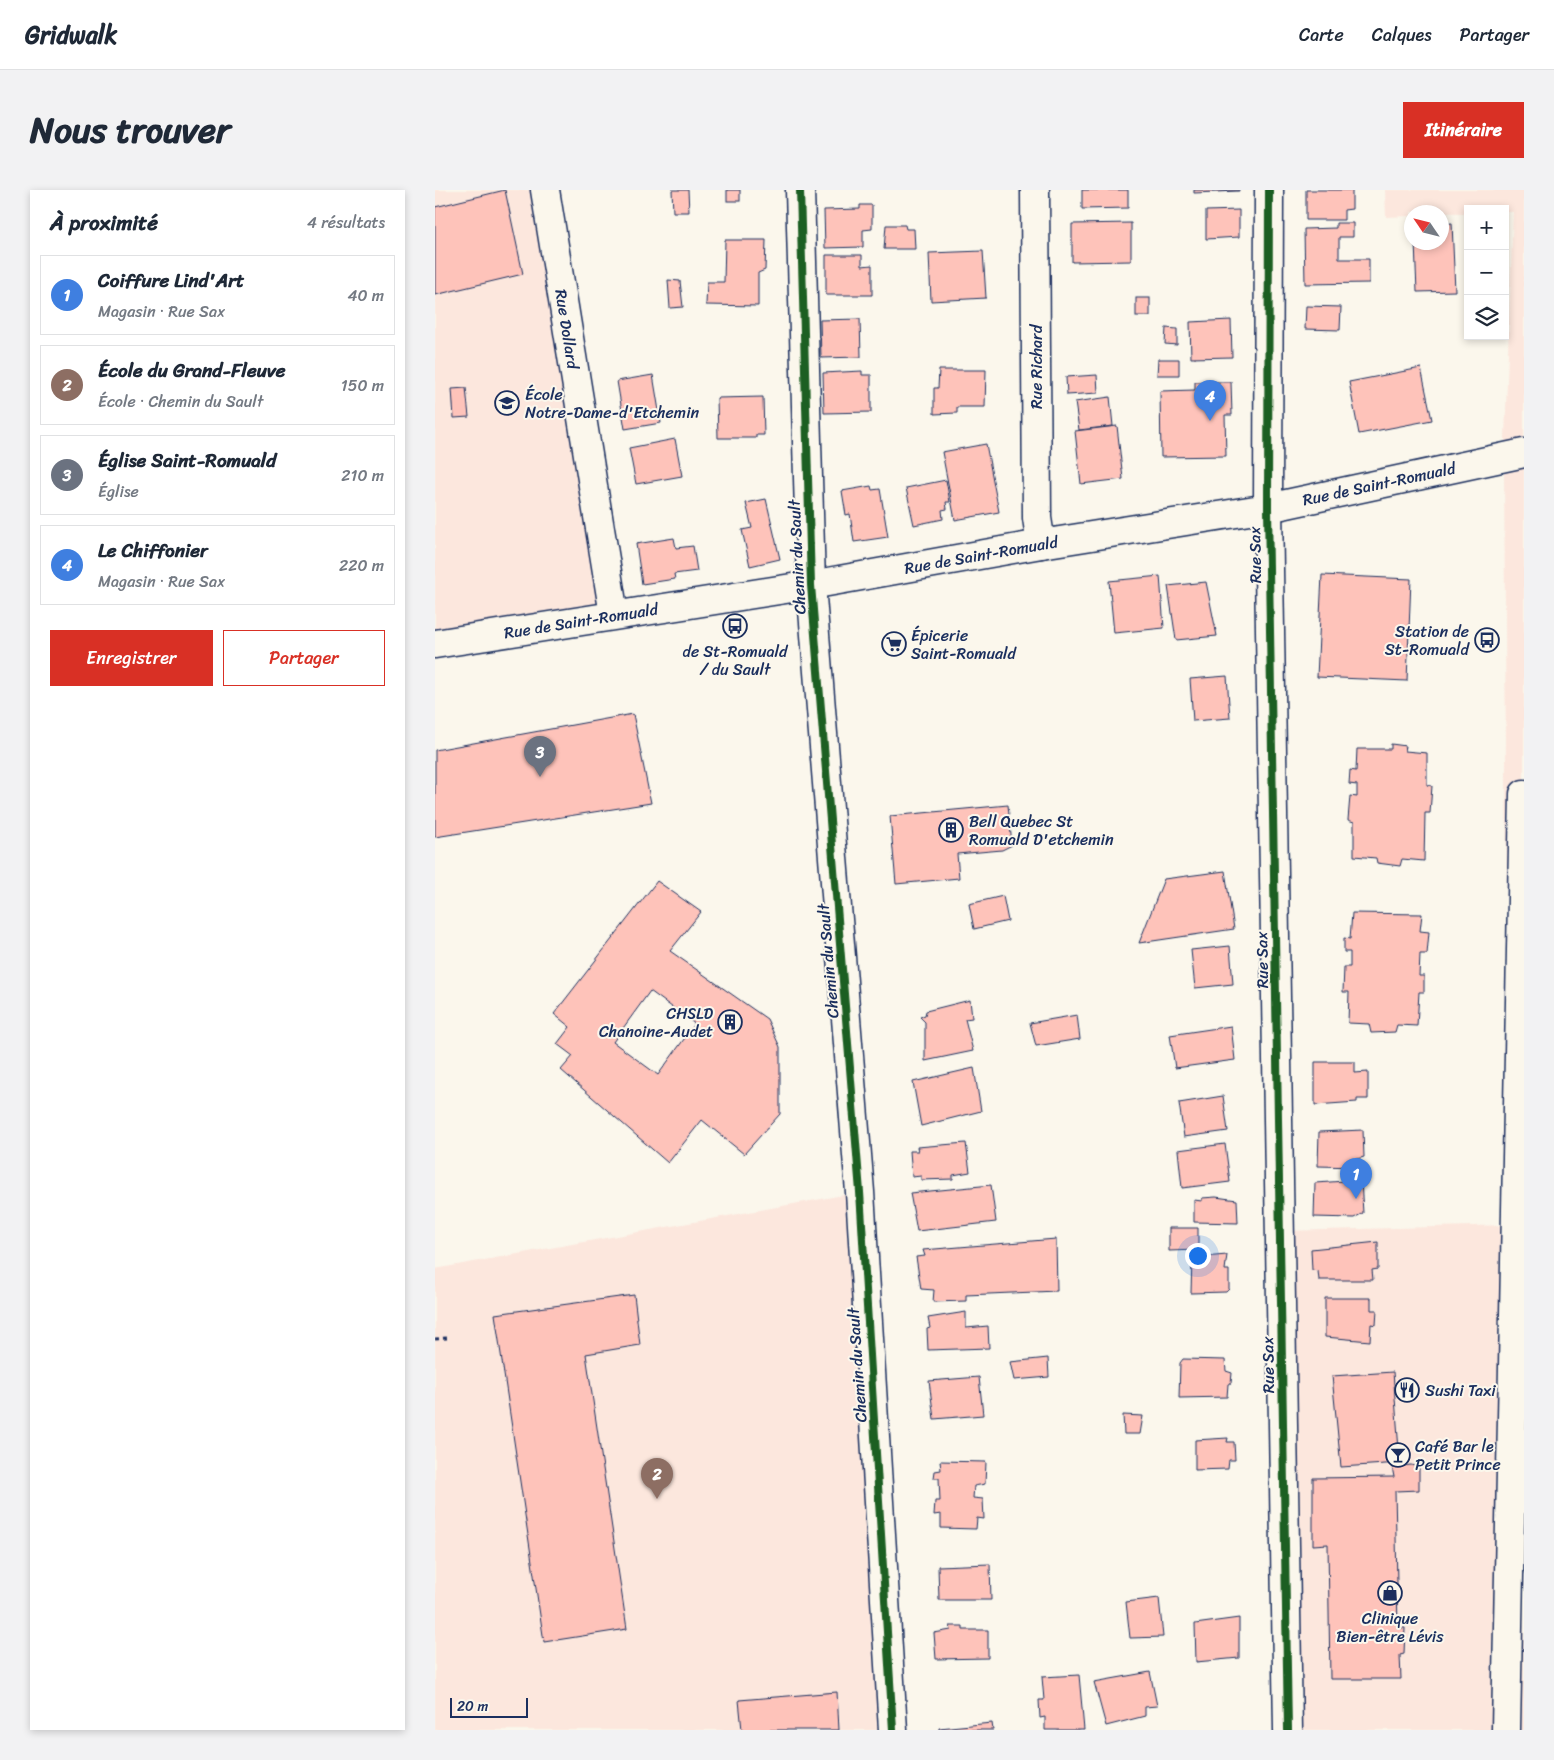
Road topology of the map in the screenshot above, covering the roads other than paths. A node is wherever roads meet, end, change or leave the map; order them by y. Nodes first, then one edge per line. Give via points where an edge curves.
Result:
1 (545, 190) edge
2 (800, 190) edge
3 (1035, 190) edge
4 (1269, 190) edge
5 (1524, 452) edge
6 (1267, 508) junction
7 (1041, 544) junction
8 (811, 585) junction
9 (614, 615) junction
10 (435, 644) edge
11 (1524, 794) edge
12 (893, 1730) edge
13 (1288, 1730) edge
14 (1506, 1730) edge

1 - 9 street, Rue Dollard
2 - 8 street, Chemin du Sault
3 - 7 street, Rue Richard via 1037,518
4 - 6 street, Rue Sax
5 - 6 street, Rue de Saint-Romuald
6 - 7 street, Rue de Saint-Romuald
6 - 13 street, Rue Sax
7 - 8 street, Rue de Saint-Romuald
8 - 9 street, Rue de Saint-Romuald
8 - 12 street, Chemin du Sault via 860,1192
9 - 10 street, Rue de Saint-Romuald
11 - 14 street

